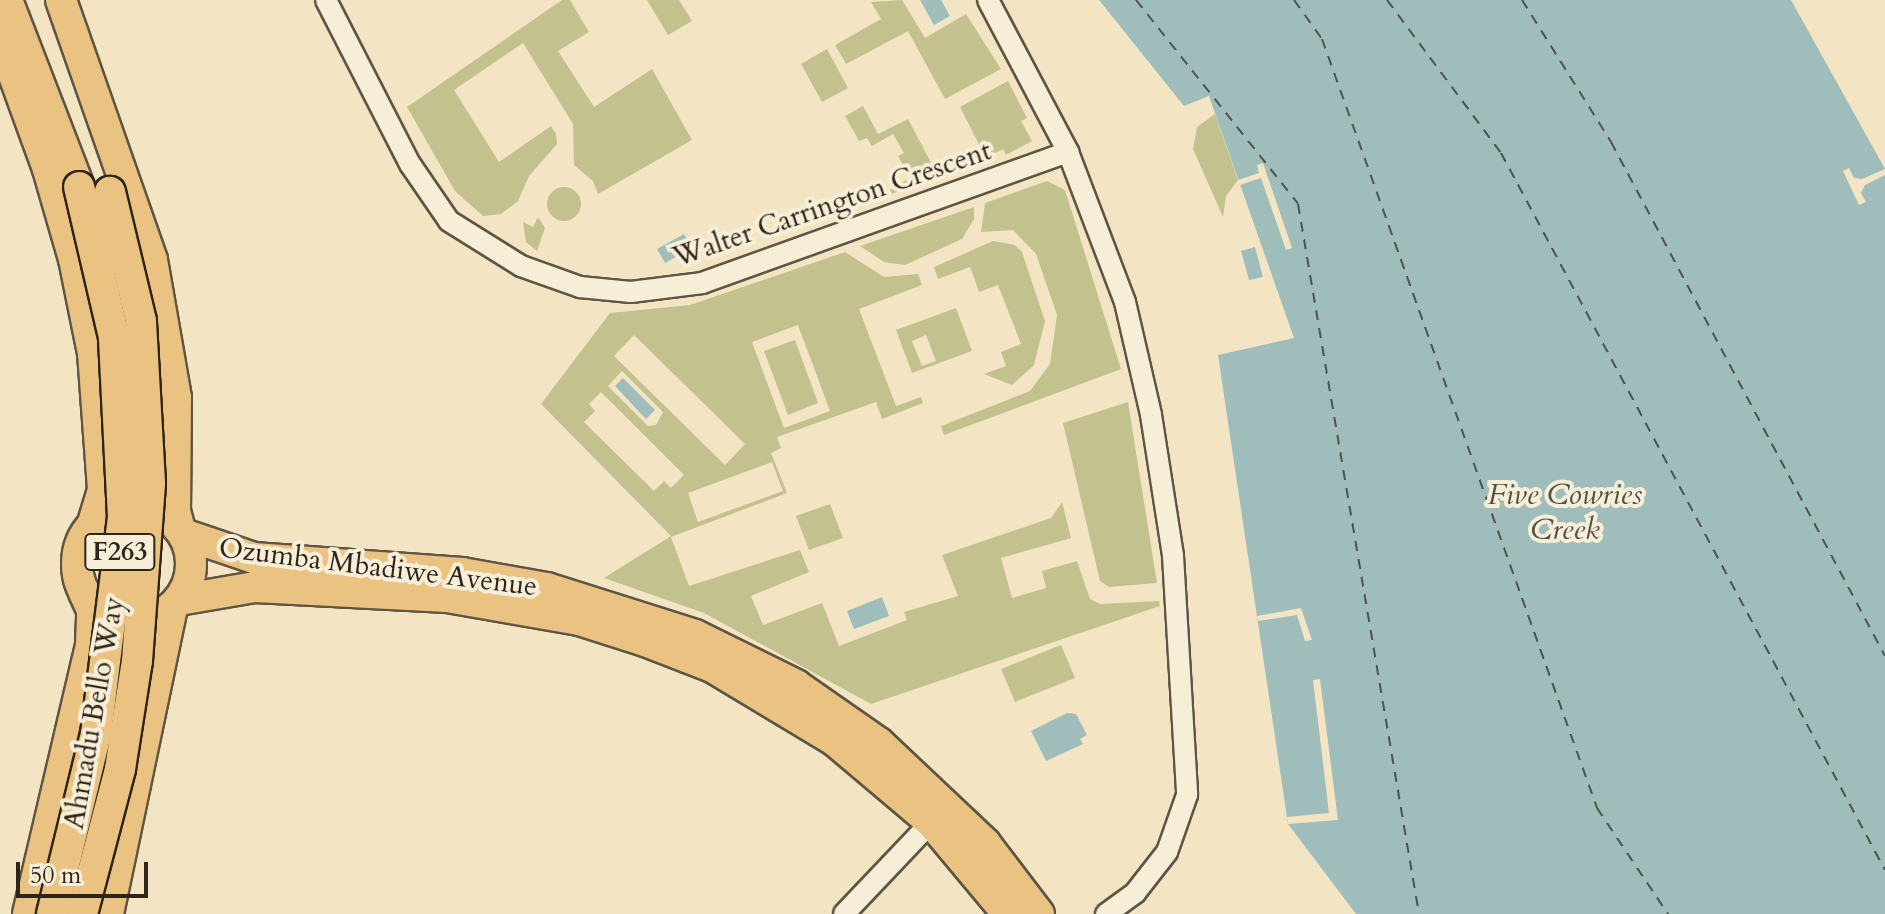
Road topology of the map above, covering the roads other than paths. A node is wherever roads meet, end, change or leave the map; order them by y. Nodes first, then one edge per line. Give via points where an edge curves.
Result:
1 (7, 0) edge
2 (40, 0) edge
3 (61, 0) edge
4 (326, 0) edge
5 (988, 0) edge
6 (0, 37) edge
7 (1068, 152) junction
8 (93, 523) junction
9 (182, 532) junction
10 (84, 593) junction
11 (176, 603) junction
12 (940, 813) junction
13 (28, 914) edge
14 (52, 914) edge
15 (82, 914) edge
16 (108, 914) edge
17 (844, 914) edge
18 (1008, 914) edge
19 (1039, 914) edge
20 (1106, 914) edge

1 - 14 highway, Ahmadu Bello Way / F263, bridge via 79,187 114,337 123,517 96,734
2 - 15 highway, Ahmadu Bello Way / F263, bridge via 110,192 141,321 149,390 150,483 132,692 120,769
3 - 9 highway via 152,260 176,398 175,511
4 - 7 street, Walter Carrington Crescent via 410,164 449,221 521,266 580,287 631,292 702,283
5 - 7 street
6 - 8 highway via 48,169 93,353 103,490
7 - 20 street via 1125,302 1151,415 1173,556 1188,761 1187,795 1167,852 1135,893
8 - 9 highway via 106,513 138,506 169,518
8 - 10 highway via 77,557
9 - 11 highway via 192,561
9 - 12 highway, Ozumba Mbadiwe Avenue via 241,556 462,573 626,609 796,685 879,743
10 - 11 highway via 109,615 125,620 158,616
10 - 13 highway via 92,610 89,659
11 - 12 highway, Ozumba Mbadiwe Avenue via 255,587 447,597 579,620 712,667 776,703
11 - 16 highway
12 - 17 street
12 - 18 highway, Ozumba Mbadiwe Avenue
12 - 19 highway, Ozumba Mbadiwe Avenue

